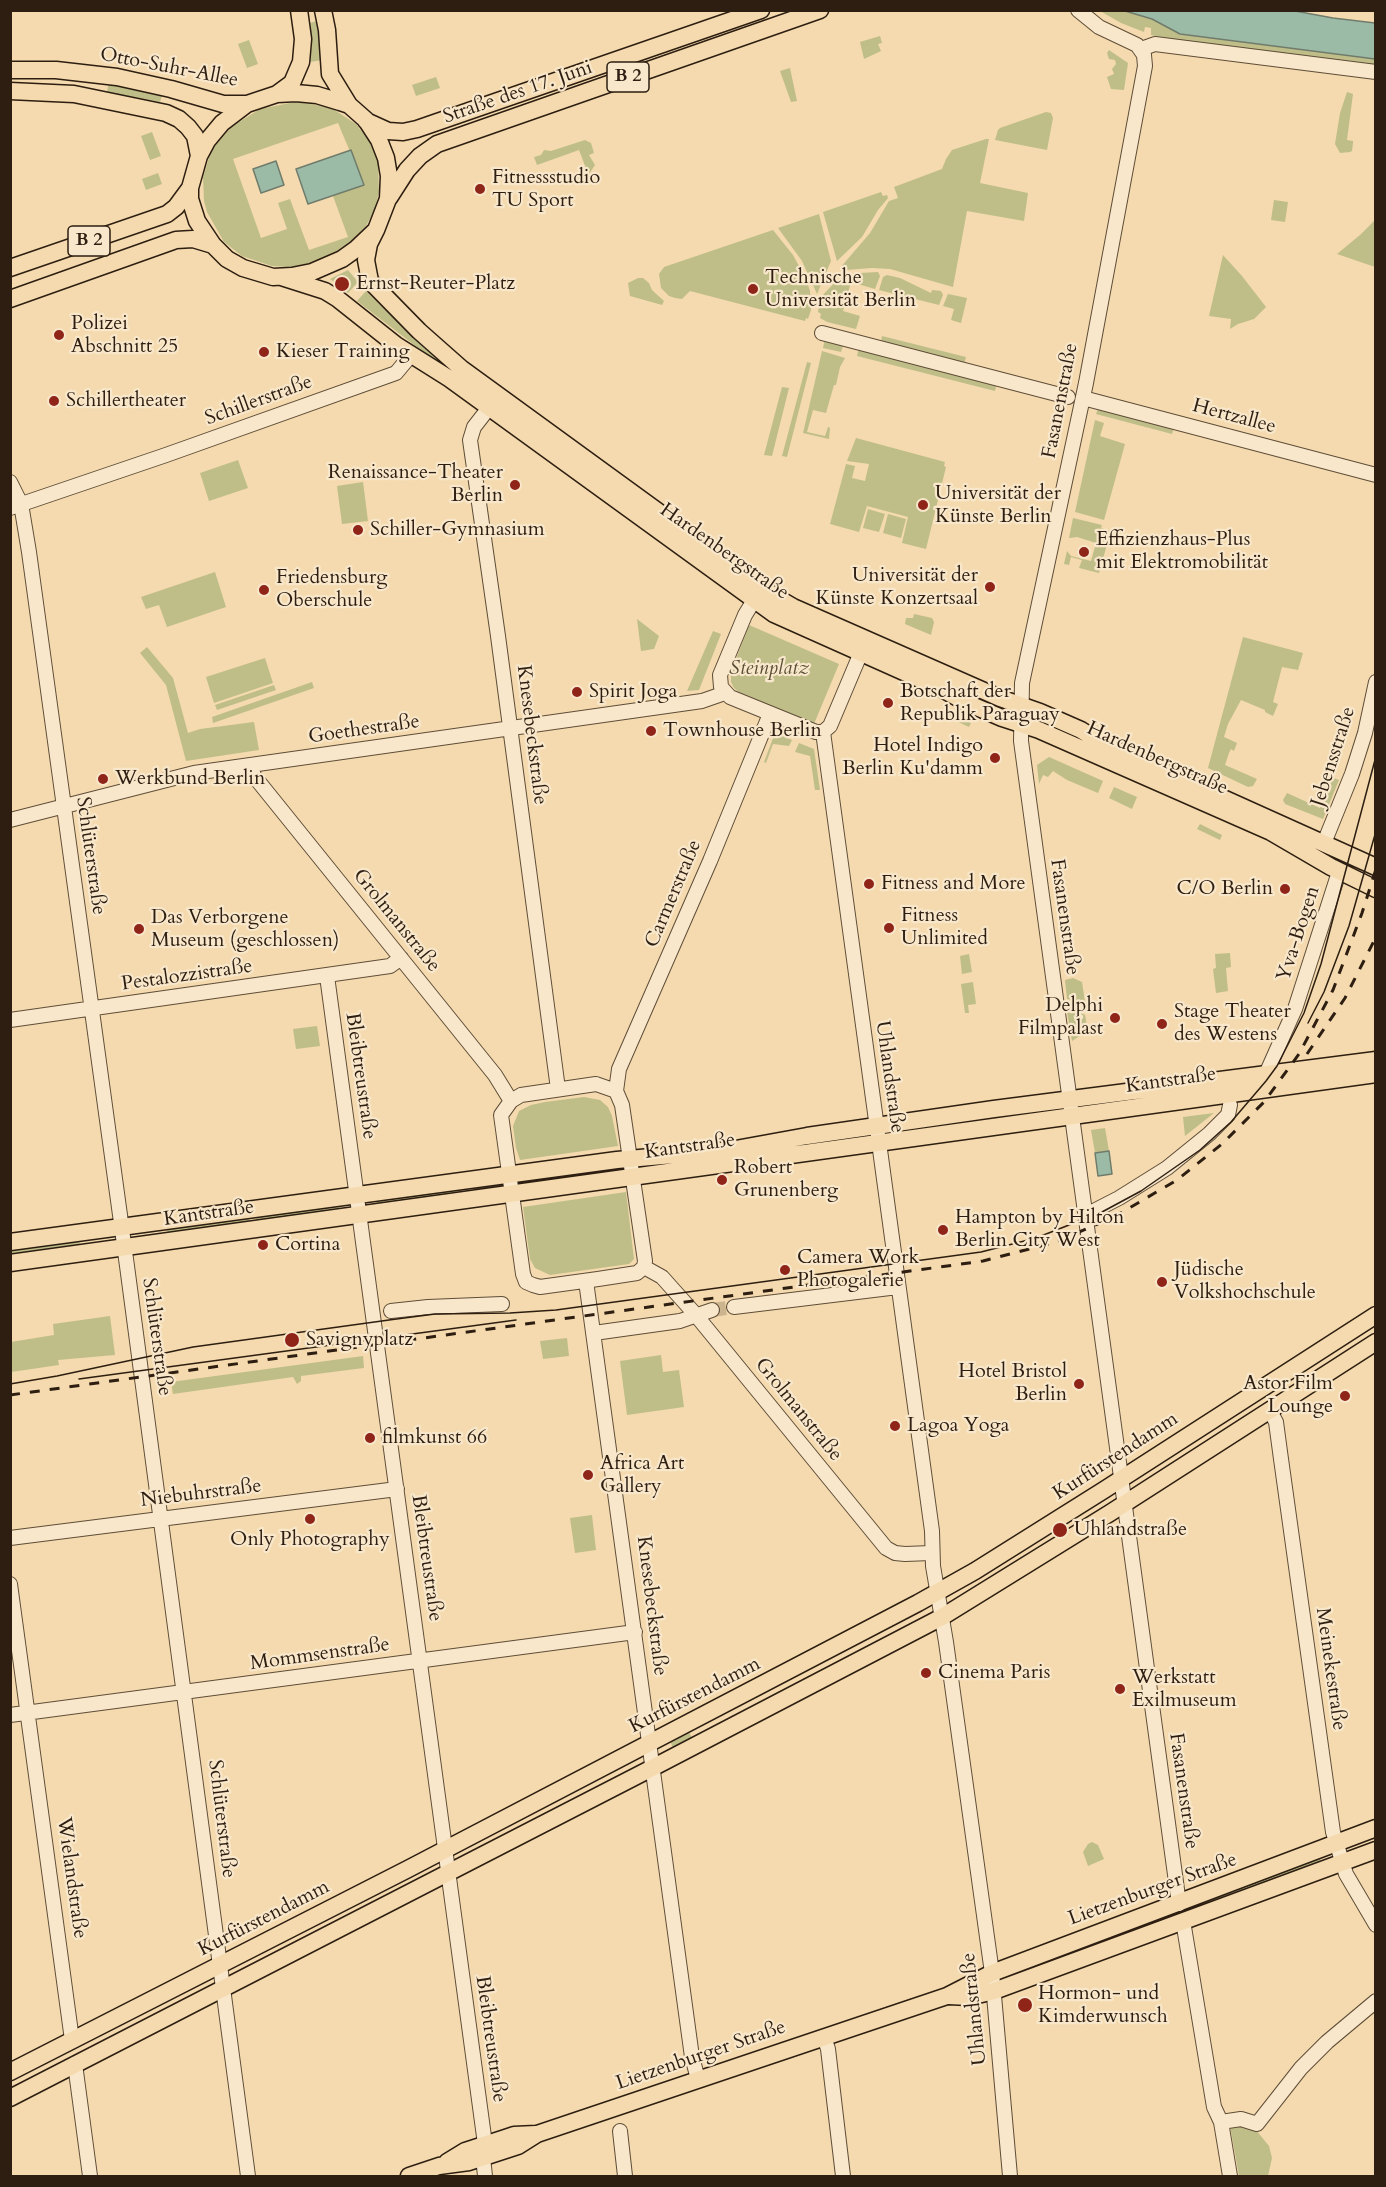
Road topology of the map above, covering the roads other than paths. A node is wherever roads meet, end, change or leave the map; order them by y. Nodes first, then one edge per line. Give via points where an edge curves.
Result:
1 (299, 10) edge
2 (323, 10) edge
3 (761, 10) edge
4 (820, 10) edge
5 (1078, 10) edge
6 (1141, 49) junction
7 (10, 70) edge
8 (1376, 72) edge
9 (10, 91) edge
10 (277, 94) junction
11 (247, 104) junction
12 (349, 105) junction
13 (366, 120) junction
14 (199, 156) junction
15 (190, 188) junction
16 (388, 199) junction
17 (376, 230) junction
18 (213, 246) junction
19 (10, 268) edge
20 (281, 277) junction
21 (10, 299) edge
22 (822, 333) dead end
23 (411, 355) junction
24 (1068, 397) dead end
25 (1083, 398) junction
26 (494, 401) junction
27 (1376, 475) edge
28 (10, 482) edge
29 (16, 506) edge
30 (758, 594) junction
31 (864, 646) junction
32 (1376, 682) edge
33 (725, 693) junction
34 (1021, 705) junction
35 (770, 714) junction
36 (1020, 724) junction
37 (511, 729) junction
38 (823, 732) junction
39 (251, 765) junction
40 (64, 806) junction
41 (10, 820) edge
42 (1324, 843) junction
43 (1376, 867) edge
44 (1339, 872) junction
45 (1376, 889) edge
46 (401, 958) junction
47 (327, 976) junction
48 (92, 1009) junction
49 (10, 1020) edge
50 (1376, 1060) edge
51 (1266, 1074) junction
52 (1376, 1074) edge
53 (558, 1089) junction
54 (616, 1090) junction
55 (1069, 1100) junction
56 (511, 1101) junction
57 (1230, 1105) dead end
58 (1071, 1117) junction
59 (878, 1135) junction
60 (630, 1159) junction
61 (509, 1176) junction
62 (633, 1177) junction
63 (357, 1194) junction
64 (511, 1194) junction
65 (360, 1215) junction
66 (1086, 1215) junction
67 (122, 1227) junction
68 (10, 1242) edge
69 (124, 1247) junction
70 (10, 1263) edge
71 (644, 1267) junction
72 (586, 1281) junction
73 (898, 1287) junction
74 (506, 1304) dead end
75 (734, 1307) tunnel mouth
76 (712, 1310) tunnel mouth
77 (372, 1313) junction
78 (695, 1314) junction
79 (1376, 1316) edge
80 (594, 1333) junction
81 (1376, 1342) edge
82 (1270, 1411) junction
83 (1120, 1479) junction
84 (397, 1489) junction
85 (1124, 1504) junction
86 (161, 1518) junction
87 (10, 1538) edge
88 (931, 1553) junction
89 (10, 1584) edge
90 (937, 1593) junction
91 (942, 1617) junction
92 (635, 1632) junction
93 (420, 1661) junction
94 (184, 1693) junction
95 (28, 1713) junction
96 (10, 1715) edge
97 (649, 1744) junction
98 (652, 1768) junction
99 (1376, 1828) edge
100 (1336, 1843) junction
101 (445, 1848) junction
102 (1376, 1851) edge
103 (1343, 1864) junction
104 (448, 1872) junction
105 (1179, 1904) junction
106 (1183, 1922) junction
107 (1376, 1924) edge
108 (220, 1964) junction
109 (992, 1973) junction
110 (223, 1988) junction
111 (994, 1991) junction
112 (947, 1996) junction
113 (1376, 2001) edge
114 (824, 2037) junction
115 (72, 2040) junction
116 (75, 2064) junction
117 (10, 2072) edge
118 (698, 2079) junction
119 (10, 2098) edge
120 (1221, 2122) junction
121 (620, 2131) dead end
122 (484, 2151) junction
123 (90, 2176) edge
124 (248, 2176) edge
125 (409, 2176) edge
126 (485, 2176) edge
127 (625, 2176) edge
128 (843, 2176) edge
129 (1010, 2176) edge
130 (1230, 2176) edge

1 - 10 main road via 301,62 292,84
2 - 12 main road via 330,74
3 - 13 main road, Straße des 17. Juni / B 2 via 417,129 388,131
4 - 16 main road, Straße des 17. Juni / B 2 via 437,144 407,170
5 - 6 street via 1099,27
6 - 8 street via 1155,44
6 - 25 street, Fasanenstraße via 1145,66
7 - 11 main road, Otto-Suhr-Allee via 117,77 223,104
9 - 14 main road via 75,94 166,113 192,131
10 - 11 main road, B 2
10 - 12 main road, B 2 via 307,93
11 - 14 main road, B 2 via 218,128
12 - 13 main road, B 2
13 - 16 main road via 386,158
14 - 15 main road, B 2
15 - 18 main road via 197,221
15 - 19 main road, B 2 via 167,214
16 - 17 main road, B 2
17 - 20 main road, B 2 via 332,264
17 - 26 main road, Hardenbergstraße via 366,260 374,286
18 - 20 main road, B 2 via 243,268
18 - 21 main road, B 2 via 193,239 176,240
20 - 23 main road, Hardenbergstraße via 330,294
22 - 24 street
23 - 26 main road, Hardenbergstraße
23 - 29 street, Schillerstraße via 396,373
25 - 27 street, Hertzallee
25 - 34 street, Fasanenstraße via 1022,683
26 - 30 main road, Hardenbergstraße
26 - 37 street, Knesebeckstraße via 470,440
28 - 29 street, Schlüterstraße
29 - 40 street, Schlüterstraße
30 - 31 main road, Hardenbergstraße via 781,618
30 - 33 street via 720,675
31 - 34 main road, Hardenbergstraße
31 - 36 main road, Hardenbergstraße via 967,703
31 - 38 street via 830,726
32 - 42 street, Jebensstraße via 1352,774
33 - 35 street
33 - 37 street, Goethestraße via 702,701
34 - 36 street, Fasanenstraße
34 - 42 main road, Hardenbergstraße
35 - 38 street
35 - 54 street, Carmerstraße via 620,1069
36 - 44 main road, Hardenbergstraße via 1271,832
36 - 55 street, Fasanenstraße
37 - 39 street, Goethestraße
37 - 53 street, Knesebeckstraße
38 - 59 street, Uhlandstraße
39 - 40 street, Goethestraße via 194,773
39 - 46 street, Grolmanstraße via 254,776
40 - 41 street, Goethestraße
40 - 48 street, Schlüterstraße
42 - 43 main road, Hardenbergstraße
44 - 45 main road, Hardenbergstraße
44 - 51 street, Yva-Bogen via 1295,1008
46 - 47 street, Pestalozzistraße via 390,966
46 - 56 street, Grolmanstraße via 495,1075
47 - 48 street, Pestalozzistraße
47 - 63 street, Bleibtreustraße
48 - 49 street, Pestalozzistraße
48 - 67 street, Schlüterstraße
50 - 51 main road, Kantstraße
51 - 55 main road, Kantstraße
52 - 58 main road, Kantstraße
53 - 54 street via 596,1084
53 - 56 street via 521,1095
54 - 60 street via 624,1114
55 - 58 street, Fasanenstraße
55 - 59 main road, Kantstraße
56 - 61 street via 501,1115
57 - 66 street via 1228,1115 1209,1134 1167,1168
58 - 59 main road, Kantstraße
58 - 66 street, Fasanenstraße
59 - 60 main road, Kantstraße
59 - 62 main road, Kantstraße
59 - 73 street, Uhlandstraße
60 - 61 main road, Kantstraße
60 - 62 street
61 - 63 main road, Kantstraße
61 - 64 street
62 - 64 main road, Kantstraße
62 - 71 street
63 - 65 street, Bleibtreustraße
63 - 67 main road, Kantstraße
64 - 65 main road, Kantstraße
64 - 72 street via 526,1282 540,1287
65 - 69 main road, Kantstraße
65 - 77 street, Bleibtreustraße
66 - 83 street, Fasanenstraße
67 - 68 main road, Kantstraße
67 - 69 street, Schlüterstraße
69 - 70 main road, Kantstraße
69 - 86 street, Schlüterstraße
71 - 72 street via 637,1273
71 - 78 street, Grolmanstraße via 662,1276
72 - 80 street, Knesebeckstraße
73 - 75 street
73 - 88 street, Uhlandstraße via 932,1531
74 - 77 street
76 - 78 street
77 - 84 street, Bleibtreustraße
78 - 80 street via 680,1321
78 - 88 street, Grolmanstraße via 886,1548 905,1554
79 - 83 main road, Kurfürstendamm
80 - 92 street, Knesebeckstraße
81 - 82 main road
82 - 85 main road
82 - 100 street, Meinekestraße via 1276,1422
83 - 85 street, Fasanenstraße
83 - 90 main road, Kurfürstendamm
84 - 86 street, Niebuhrstraße
84 - 93 street, Bleibtreustraße
85 - 91 main road
85 - 105 street, Fasanenstraße
86 - 87 street, Niebuhrstraße
86 - 94 street, Schlüterstraße
88 - 90 street, Uhlandstraße
89 - 95 street, Wielandstraße
90 - 91 street, Uhlandstraße
90 - 97 main road, Kurfürstendamm
91 - 98 main road
91 - 109 street, Uhlandstraße
92 - 93 street, Mommsenstraße
92 - 97 street, Knesebeckstraße
93 - 94 street, Mommsenstraße
93 - 101 street, Bleibtreustraße
94 - 95 street, Mommsenstraße
94 - 108 street, Schlüterstraße
95 - 96 street, Mommsenstraße
95 - 115 street, Wielandstraße
97 - 98 street, Knesebeckstraße
97 - 101 main road, Kurfürstendamm
98 - 104 main road
98 - 118 street, Knesebeckstraße
99 - 100 main road, Lietzenburger Straße
100 - 103 street, Meinekestraße
100 - 105 main road, Lietzenburger Straße
101 - 104 street, Bleibtreustraße
101 - 108 main road, Kurfürstendamm
102 - 103 main road, Lietzenburger Straße
103 - 106 main road, Lietzenburger Straße
103 - 107 street, Meinekestraße
104 - 110 main road
104 - 122 street, Bleibtreustraße
105 - 109 main road, Lietzenburger Straße
106 - 111 main road, Lietzenburger Straße
106 - 120 street via 1214,2107
108 - 110 street, Schlüterstraße
108 - 115 main road, Kurfürstendamm
109 - 111 street, Uhlandstraße
109 - 112 main road, Lietzenburger Straße
110 - 116 main road
110 - 124 street, Schlüterstraße
111 - 112 main road, Lietzenburger Straße via 969,1997
111 - 129 street, Uhlandstraße
112 - 114 main road, Lietzenburger Straße
113 - 120 street via 1301,2068 1261,2120
114 - 118 main road, Lietzenburger Straße
114 - 128 street
115 - 116 main road, Wielandstraße
115 - 117 main road, Kurfürstendamm
116 - 119 main road
116 - 123 street, Wielandstraße
118 - 122 main road, Lietzenburger Straße via 537,2134 518,2146
120 - 130 street
121 - 127 street
122 - 125 main road, Lietzenburger Straße via 469,2162
122 - 126 street, Bleibtreustraße

